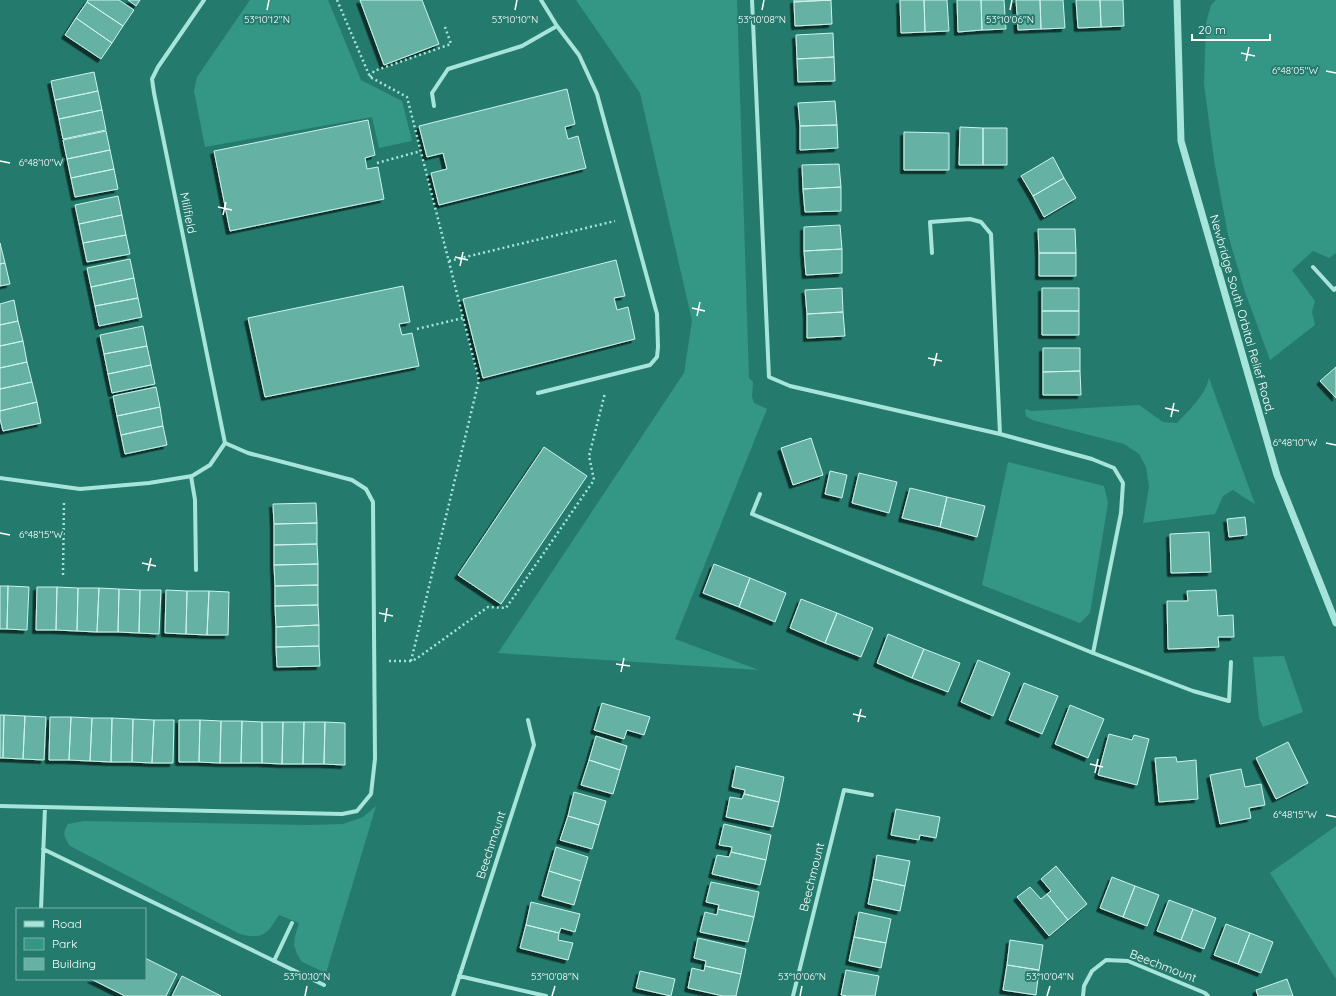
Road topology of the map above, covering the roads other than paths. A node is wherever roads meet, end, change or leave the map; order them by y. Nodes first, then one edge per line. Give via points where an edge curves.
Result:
1 (204, 0) edge
2 (541, 0) edge
3 (752, 0) edge
4 (1177, 0) edge
5 (557, 26) junction
6 (434, 106) dead end
7 (932, 253) dead end
8 (1313, 267) dead end
9 (1336, 288) edge
10 (538, 393) dead end
11 (1000, 434) junction
12 (225, 443) junction
13 (191, 476) junction
14 (0, 478) edge
15 (760, 494) dead end
16 (196, 570) dead end
17 (1336, 623) edge
18 (1093, 653) junction
19 (1231, 662) dead end
20 (528, 720) dead end
21 (872, 796) dead end
22 (0, 806) edge
23 (45, 807) junction
24 (43, 849) junction
25 (41, 908) edge
26 (292, 923) dead end
27 (274, 961) junction
28 (459, 976) junction
29 (324, 985) dead end
30 (453, 996) edge
31 (546, 996) edge
32 (793, 996) edge
33 (1083, 996) edge
34 (1208, 996) edge

1 - 12 street, Millfield via 152,79
2 - 5 street
3 - 11 street via 769,377 790,386
4 - 17 street, Newbridge South Orbital Relief Road, via 1181,142 1277,475
5 - 6 street via 522,46 448,69 432,93
5 - 10 street via 579,55 597,94 657,314 658,347 657,357 650,365
7 - 11 street via 930,222 970,219 981,222 990,234
8 - 9 street via 1334,290
11 - 18 street via 1092,459 1114,468 1123,483 1121,513
12 - 13 street via 210,465
12 - 23 street via 248,453 352,480 366,489 373,502 375,759 371,794 357,811 342,814
13 - 14 street via 150,483 80,489
13 - 16 street via 195,500
15 - 18 street via 752,514
18 - 19 street via 1193,691 1229,700
20 - 28 street, Beechmount via 534,745
21 - 32 street, Beechmount via 844,790
22 - 23 street
23 - 24 street
24 - 25 street
24 - 27 street
26 - 27 street
27 - 29 street
28 - 30 street, Beechmount
28 - 31 street
33 - 34 street, Beechmount via 1084,986 1092,971 1106,960 1128,961

